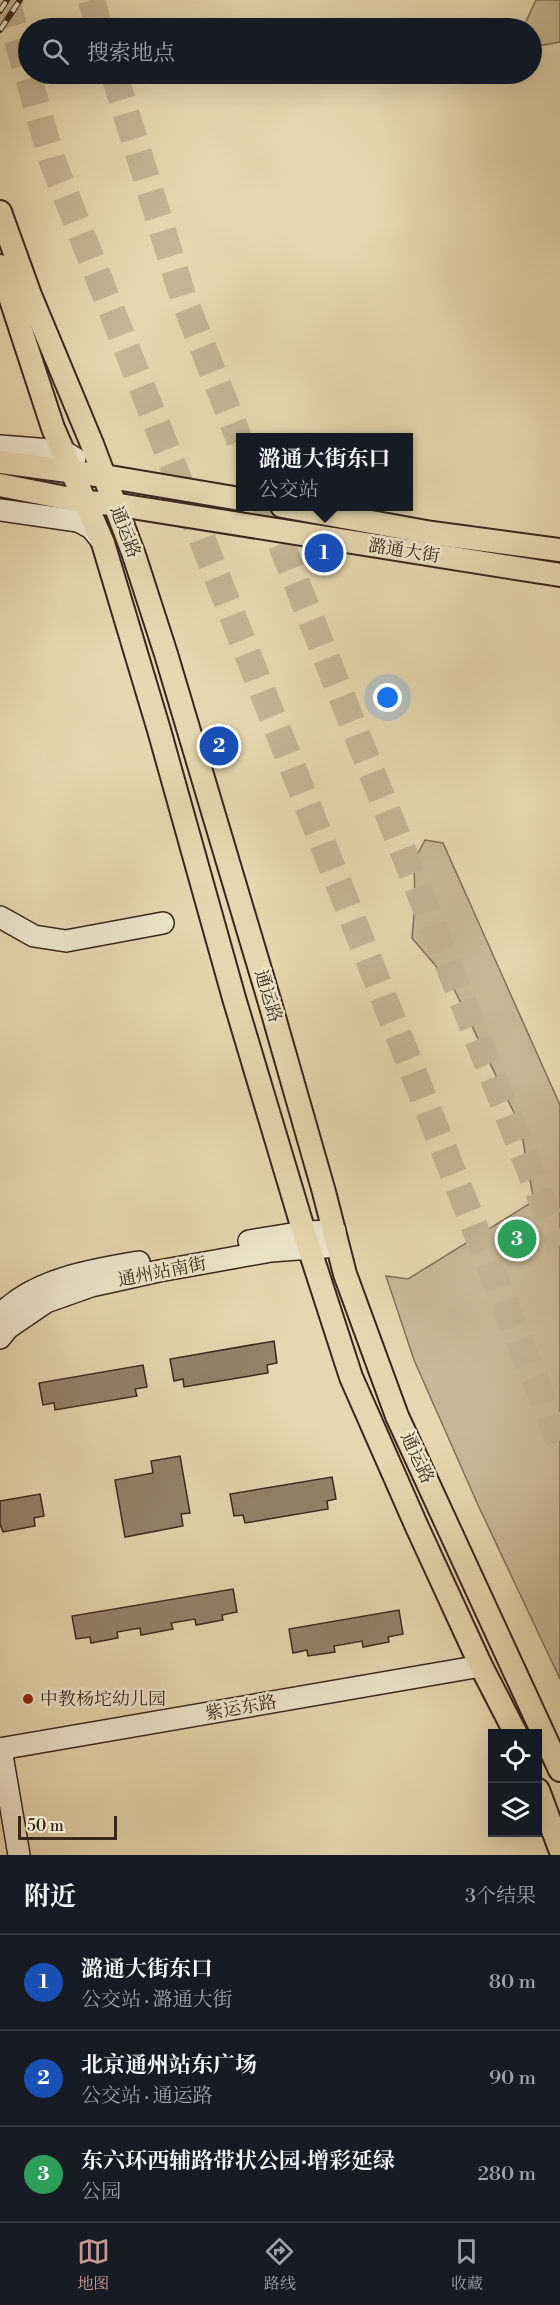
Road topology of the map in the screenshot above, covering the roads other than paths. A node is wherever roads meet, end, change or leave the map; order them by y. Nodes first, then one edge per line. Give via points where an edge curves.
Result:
1 (0, 212) edge
2 (0, 266) edge
3 (0, 446) edge
4 (63, 451) junction
5 (0, 462) edge
6 (73, 472) junction
7 (104, 476) junction
8 (0, 485) edge
9 (236, 498) edge
10 (86, 502) junction
11 (113, 504) junction
12 (0, 510) edge
13 (306, 511) edge
14 (103, 543) junction
15 (560, 550) edge
16 (560, 575) edge
17 (0, 917) edge
18 (163, 923) dead end
19 (336, 1238) junction
20 (307, 1241) junction
21 (0, 1315) edge
22 (0, 1338) edge
23 (481, 1665) junction
24 (513, 1729) edge
25 (0, 1749) edge
26 (560, 1770) edge
27 (542, 1803) edge
28 (560, 1849) edge
29 (19, 1855) edge

1 - 7 main road, 通运路
2 - 4 main road, 通运路
3 - 4 street
4 - 6 main road, 通运路
4 - 7 street
5 - 6 main road
6 - 7 main road
6 - 10 main road, 通运路
7 - 9 main road
7 - 11 main road, 通运路
8 - 10 main road, 潞通大街
10 - 11 main road, 潞通大街
10 - 14 main road, 通运路
11 - 16 main road, 潞通大街
11 - 19 main road, 通运路 via 166,654
12 - 14 street via 78,521 91,528
13 - 15 main road, 潞通大街
14 - 20 main road, 通运路
17 - 18 street via 34,936 66,941
19 - 20 street, 通州站南街
19 - 26 main road, 通运路 via 345,1274 397,1416
20 - 21 street, 通州站南街 via 84,1272 33,1292
20 - 22 street, 通州站南街 via 91,1286 46,1302
20 - 23 main road, 通运路 via 351,1377
23 - 24 main road, 通运路
23 - 25 street, 紫运东路
25 - 29 street
27 - 28 main road

